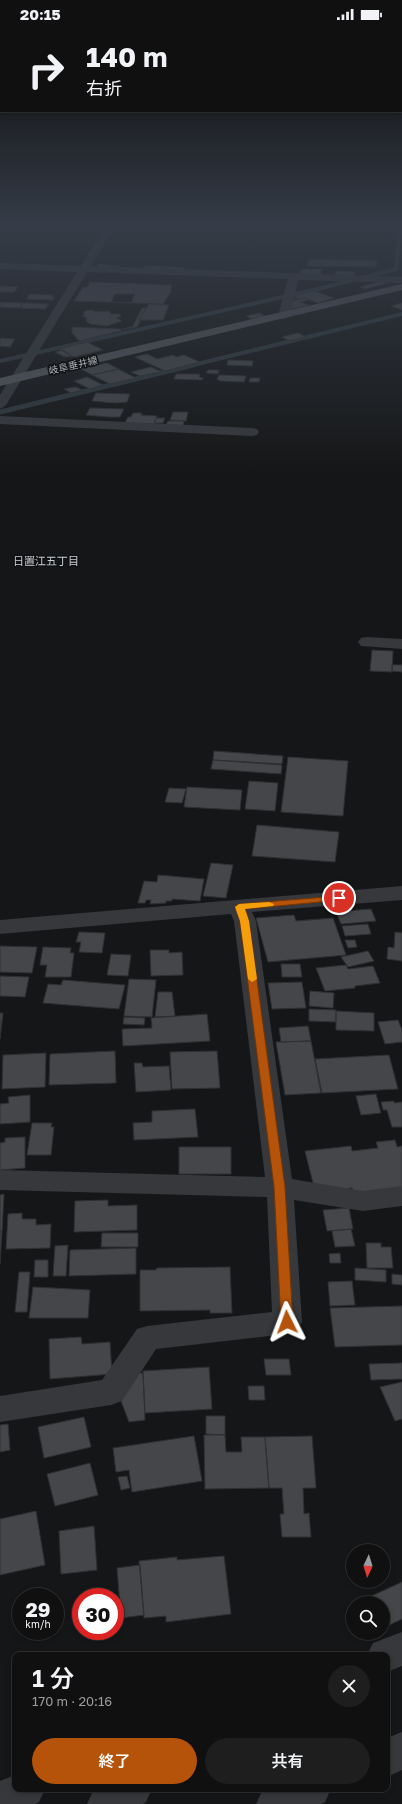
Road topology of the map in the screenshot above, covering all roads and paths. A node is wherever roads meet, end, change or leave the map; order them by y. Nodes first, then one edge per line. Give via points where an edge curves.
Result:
1 (58, 310) edge
2 (286, 310) edge
3 (309, 310) edge
4 (284, 316) junction
5 (14, 379) junction
6 (0, 382) edge
7 (0, 405) edge
8 (0, 420) edge
9 (252, 432) dead end
10 (367, 642) dead end
11 (402, 644) edge
12 (402, 893) edge
13 (239, 907) junction
14 (0, 927) edge
15 (0, 1180) edge
16 (280, 1187) junction
17 (402, 1196) edge
18 (0, 1409) edge
19 (402, 1649) edge
20 (390, 1653) edge
21 (402, 1750) edge
22 (390, 1756) edge
23 (19, 1792) edge
24 (128, 1792) edge
25 (305, 1792) edge
26 (0, 1800) edge
27 (106, 1804) edge
28 (276, 1804) edge

1 - 5 street
2 - 4 street
3 - 4 main road, 岐阜垂井線
4 - 5 main road, 岐阜垂井線
5 - 6 main road, 岐阜垂井線
5 - 7 street
8 - 9 street
10 - 11 street
12 - 13 street
13 - 14 street
13 - 16 street via 245,921
15 - 16 street
16 - 17 street via 363,1201
16 - 18 street via 287,1322 147,1338 111,1392
19 - 20 street
21 - 22 street
23 - 26 street
24 - 27 street
25 - 28 street

